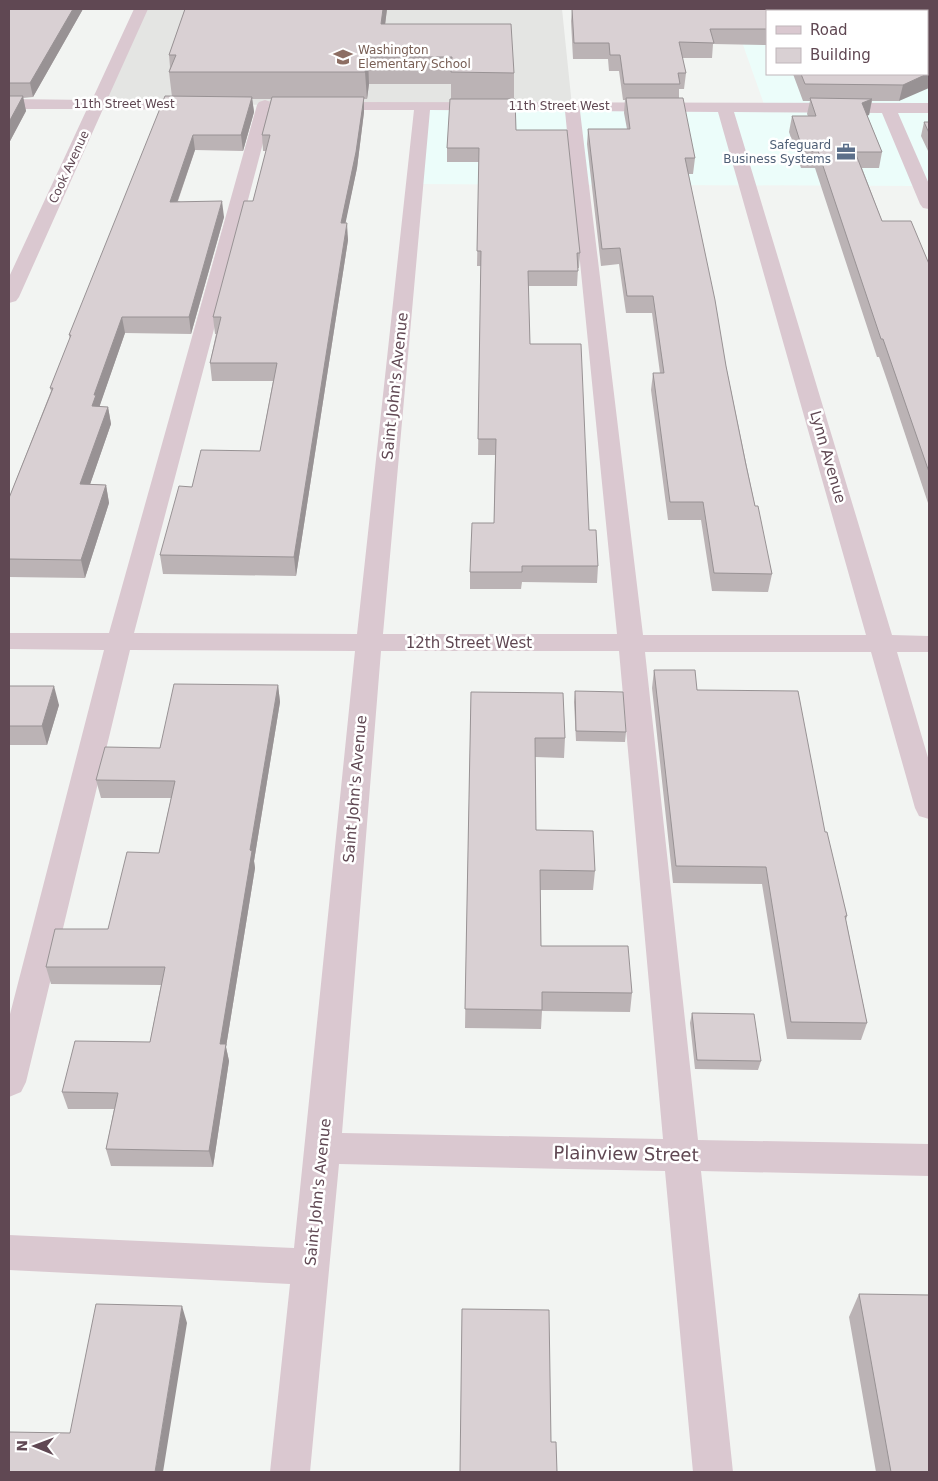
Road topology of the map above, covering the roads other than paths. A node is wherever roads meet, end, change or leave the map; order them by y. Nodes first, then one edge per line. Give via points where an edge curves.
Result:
1 (141, 9) edge
2 (9, 104) edge
3 (98, 104) junction
4 (216, 105) edge
5 (265, 105) edge
6 (314, 105) edge
7 (422, 106) junction
8 (572, 106) junction
9 (725, 107) junction
10 (888, 108) junction
11 (929, 108) edge
12 (929, 204) edge
13 (9, 297) edge
14 (9, 642) edge
15 (369, 642) junction
16 (120, 643) junction
17 (631, 644) junction
18 (883, 644) junction
19 (929, 644) edge
20 (929, 808) edge
21 (9, 1082) edge
22 (323, 1148) junction
23 (683, 1154) junction
24 (929, 1160) edge
25 (9, 1253) edge
26 (310, 1267) junction
27 (290, 1472) edge
28 (713, 1472) edge

1 - 3 street, Cook Avenue
2 - 3 street, 11th Street West
3 - 4 street, 11th Street West
3 - 13 street, Cook Avenue
5 - 16 street
6 - 7 street, 11th Street West
7 - 8 street, 11th Street West
7 - 15 street, Saint John's Avenue
8 - 9 street, 11th Street West
8 - 17 street
9 - 10 street, 11th Street West
9 - 18 street, Lynn Avenue
10 - 11 street, 11th Street West
10 - 12 street
14 - 16 street, 12th Street West
15 - 16 street, 12th Street West
15 - 17 street, 12th Street West
15 - 22 street, Saint John's Avenue
16 - 21 street
17 - 18 street, 12th Street West
17 - 23 street
18 - 19 street, 12th Street West
18 - 20 street, Lynn Avenue
22 - 23 street, Plainview Street
22 - 26 street, Saint John's Avenue
23 - 24 street, Plainview Street
23 - 28 street
25 - 26 street
26 - 27 street, Saint John's Avenue

